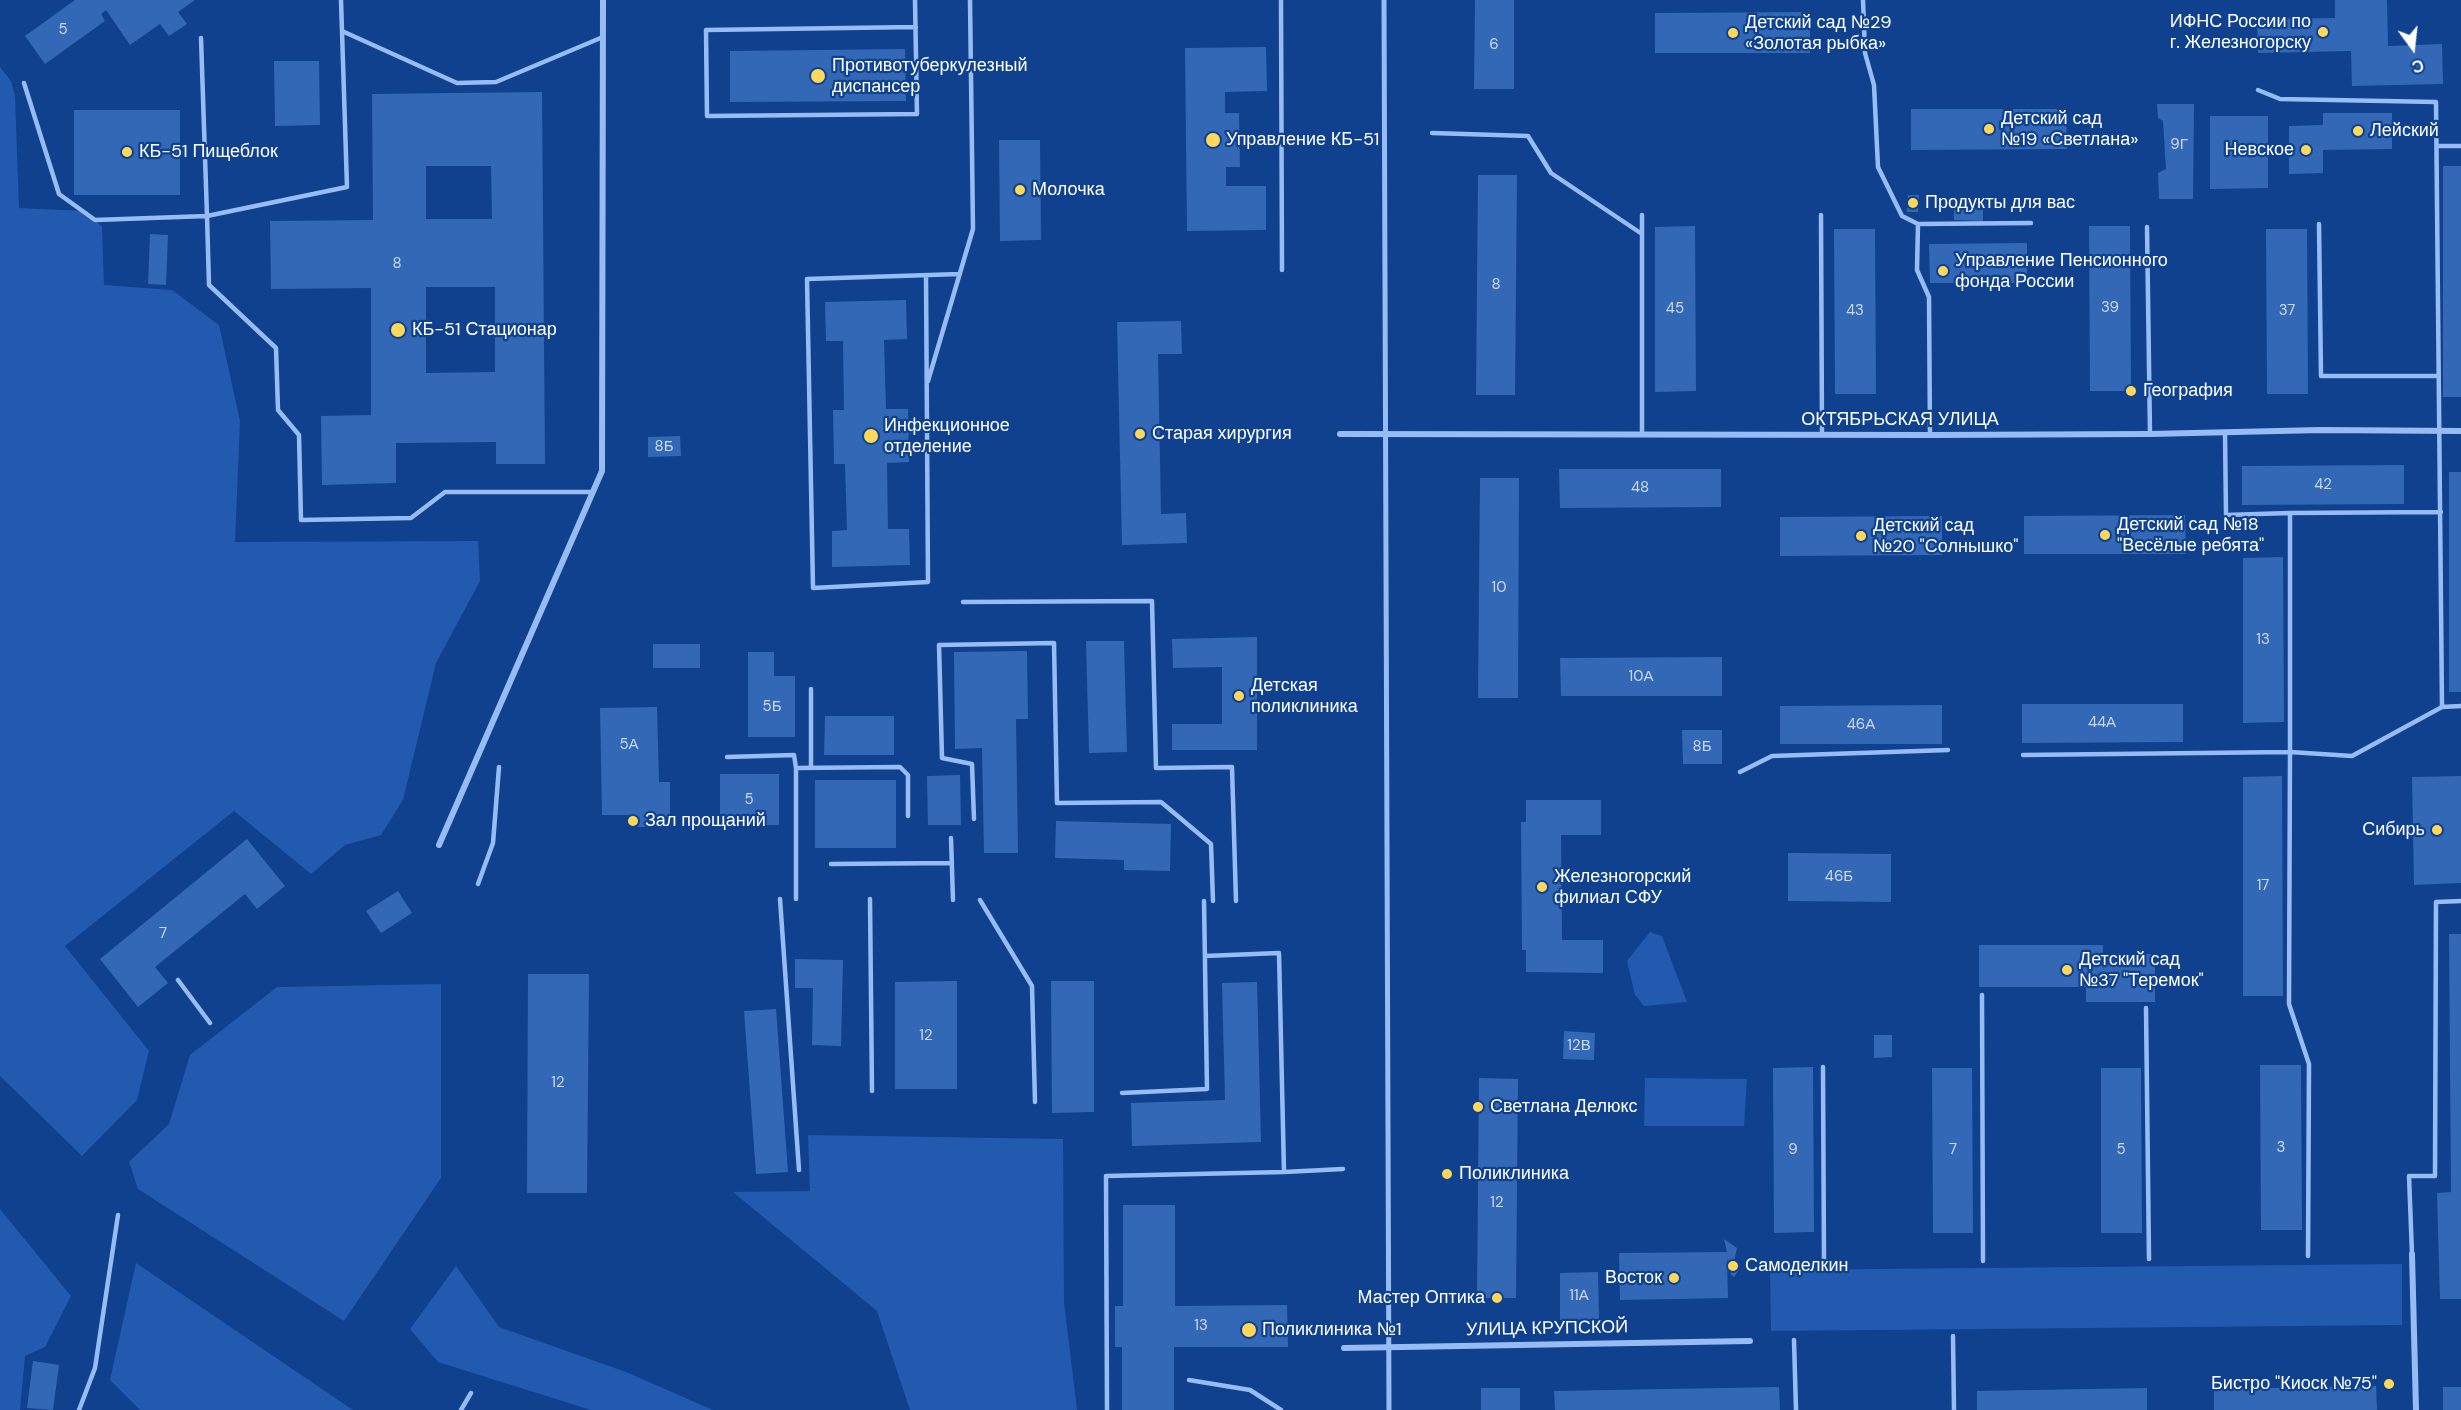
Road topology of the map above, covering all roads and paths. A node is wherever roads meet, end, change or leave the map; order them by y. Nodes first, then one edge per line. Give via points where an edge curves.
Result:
1 (341, 0) edge
2 (603, 0) edge
3 (915, 0) edge
4 (970, 0) edge
5 (1281, 0) edge
6 (1384, 0) edge
7 (1863, 0) edge
8 (916, 27) junction
9 (342, 31) junction
10 (603, 37) junction
11 (201, 38) dead end
12 (24, 82) dead end
13 (2258, 90) dead end
14 (1432, 133) dead end
15 (2438, 146) junction
16 (2461, 146) edge
17 (1642, 215) dead end
18 (1821, 215) dead end
19 (207, 216) junction
20 (2031, 223) dead end
21 (1918, 224) junction
22 (2319, 224) dead end
23 (2147, 227) dead end
24 (1642, 234) junction
25 (1282, 270) dead end
26 (960, 274) junction
27 (926, 275) junction
28 (2438, 376) junction
29 (927, 385) junction
30 (2461, 431) edge
31 (2440, 432) junction
32 (1642, 433) junction
33 (2225, 433) junction
34 (1340, 434) dead end
35 (1385, 434) junction
36 (2150, 434) junction
37 (1822, 435) junction
38 (1930, 435) junction
39 (592, 492) junction
40 (2441, 512) junction
41 (2290, 513) junction
42 (963, 602) dead end
43 (811, 689) dead end
44 (2461, 706) edge
45 (2442, 707) junction
46 (1948, 750) dead end
47 (2290, 752) junction
48 (2023, 755) dead end
49 (727, 756) dead end
50 (499, 767) dead end
51 (811, 767) junction
52 (796, 768) junction
53 (1740, 772) dead end
54 (908, 816) dead end
55 (974, 819) dead end
56 (951, 838) dead end
57 (439, 845) dead end
58 (952, 863) junction
59 (831, 864) dead end
60 (478, 884) dead end
61 (780, 899) dead end
62 (796, 899) dead end
63 (870, 899) dead end
64 (953, 900) dead end
65 (980, 900) dead end
66 (1204, 901) dead end
67 (1213, 901) dead end
68 (1236, 901) dead end
69 (2461, 901) edge
70 (1205, 956) junction
71 (178, 980) dead end
72 (1982, 995) dead end
73 (2146, 1008) dead end
74 (210, 1023) dead end
75 (1822, 1067) dead end
76 (872, 1091) dead end
77 (1122, 1093) dead end
78 (1035, 1102) dead end
79 (1343, 1169) dead end
80 (799, 1170) dead end
81 (1284, 1172) junction
82 (118, 1215) dead end
83 (2412, 1254) joint
84 (2308, 1256) dead end
85 (2149, 1259) dead end
86 (1983, 1261) dead end
87 (1824, 1264) dead end
88 (1953, 1336) dead end
89 (1794, 1340) dead end
90 (1750, 1341) dead end
91 (1388, 1347) junction
92 (1344, 1348) dead end
93 (1189, 1380) dead end
94 (471, 1393) dead end
95 (79, 1410) edge
96 (462, 1410) edge
97 (1107, 1410) edge
98 (1281, 1410) edge
99 (1389, 1410) edge
100 (1796, 1410) edge
101 (1954, 1410) edge
102 (2416, 1410) edge

1 - 9 lane
2 - 10 street
3 - 8 lane
4 - 26 lane via 973,229
5 - 25 lane
6 - 35 street
7 - 21 lane via 1865,53 1874,85 1878,167 1902,216
8 - 8 lane via 917,114 707,116 706,30
9 - 10 lane via 457,82 496,82
9 - 19 lane via 347,188
10 - 39 street via 602,471
11 - 19 lane
12 - 19 lane via 58,194 95,220
13 - 15 lane via 2280,99 2436,102
14 - 24 lane via 1528,136 1551,173
15 - 16 lane
15 - 28 lane
17 - 24 lane
18 - 37 lane
19 - 39 lane via 209,285 276,348 278,410 298,435 301,520 411,518 445,492
20 - 21 lane
21 - 38 lane via 1917,270 1929,297
22 - 28 lane via 2321,376
23 - 36 lane
24 - 32 lane
26 - 27 lane
26 - 29 lane
27 - 29 lane
27 - 29 lane via 807,279 813,588 928,582
28 - 31 lane
30 - 31 street, ОКТЯБРЬСКАЯ УЛИЦА
31 - 33 street, ОКТЯБРЬСКАЯ УЛИЦА
31 - 40 lane
32 - 35 street, ОКТЯБРЬСКАЯ УЛИЦА
32 - 37 street, ОКТЯБРЬСКАЯ УЛИЦА
33 - 36 street, ОКТЯБРЬСКАЯ УЛИЦА
33 - 41 lane via 2226,515
34 - 35 street, ОКТЯБРЬСКАЯ УЛИЦА
35 - 91 street
36 - 38 street, ОКТЯБРЬСКАЯ УЛИЦА
37 - 38 street, ОКТЯБРЬСКАЯ УЛИЦА
39 - 57 street
40 - 41 lane
40 - 45 lane
41 - 47 lane
42 - 68 lane via 1152,601 1156,768 1232,767
43 - 51 lane
44 - 45 lane
45 - 47 lane via 2352,756
46 - 53 lane via 1772,756
47 - 48 lane
47 - 84 lane via 2289,1004 2309,1064
49 - 52 lane via 794,755
50 - 60 lane via 493,843
51 - 52 lane
51 - 54 lane via 900,767 908,775
52 - 62 lane
55 - 67 lane via 972,764 942,758 939,645 1054,643 1057,803 1161,802 1211,844
56 - 58 lane
58 - 59 lane
58 - 64 lane
61 - 80 lane
63 - 76 lane
65 - 78 lane via 1032,986
66 - 70 lane
69 - 83 lane via 2436,902 2434,1176 2409,1176
70 - 77 lane via 1207,1089
70 - 81 lane via 1279,953
71 - 74 lane
72 - 86 lane
73 - 85 lane
75 - 87 lane
79 - 81 lane
81 - 97 lane via 1106,1176
82 - 95 lane via 95,1368
83 - 102 street
88 - 101 lane
89 - 100 lane
90 - 91 street, УЛИЦА КРУПСКОЙ
91 - 92 street, УЛИЦА КРУПСКОЙ
91 - 99 street
93 - 98 lane via 1250,1389
94 - 96 lane

